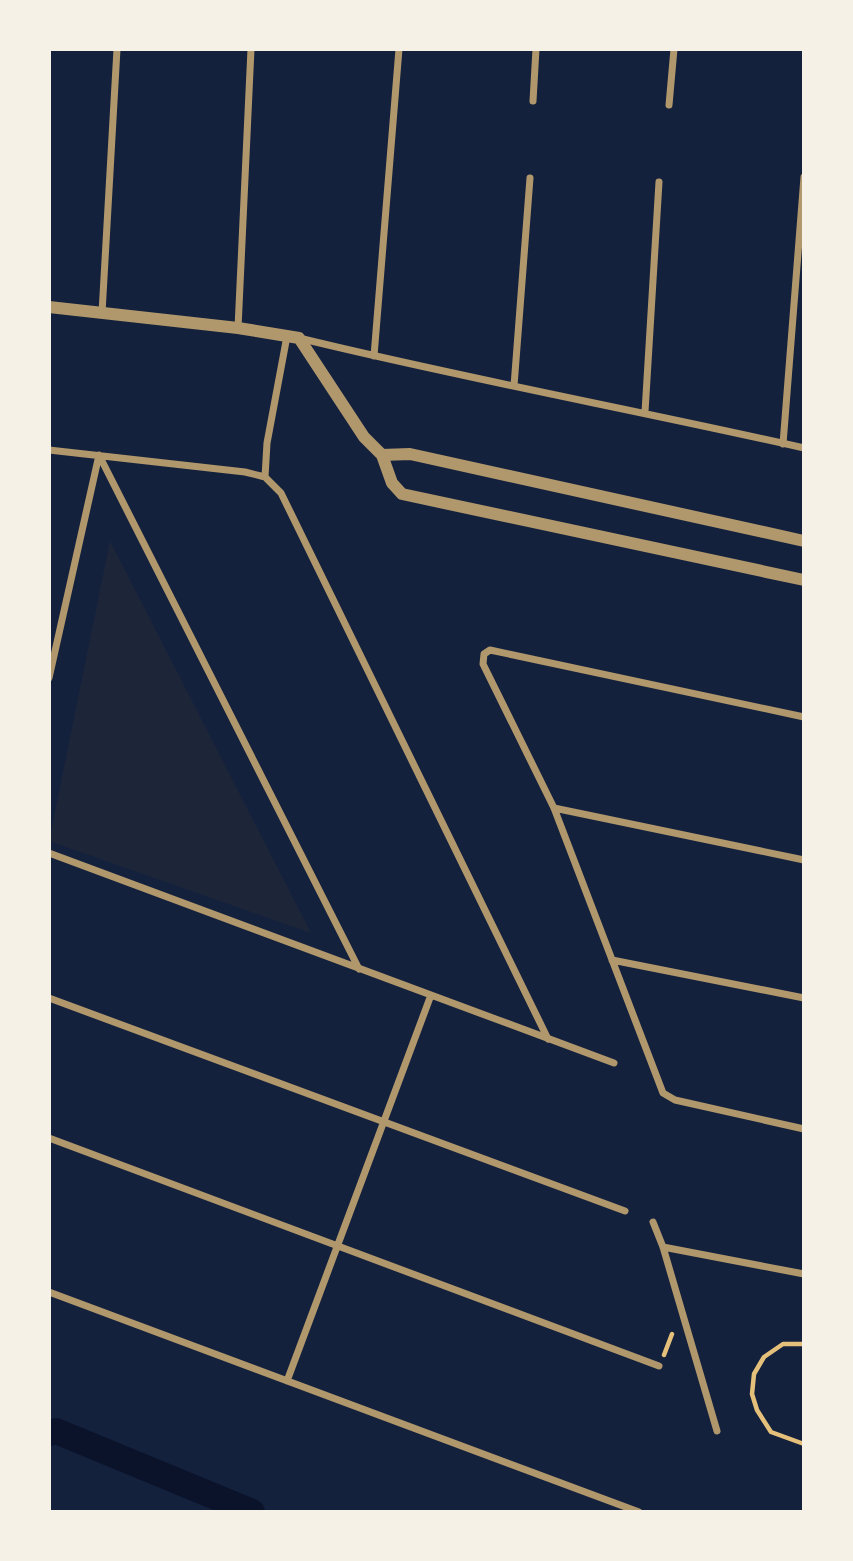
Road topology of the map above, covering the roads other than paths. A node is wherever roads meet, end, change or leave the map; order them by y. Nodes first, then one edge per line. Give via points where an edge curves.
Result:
1 (117, 49) edge
2 (251, 49) edge
3 (399, 49) edge
4 (536, 49) edge
5 (674, 49) edge
6 (533, 101) dead end
7 (669, 105) dead end
8 (804, 177) edge
9 (530, 178) dead end
10 (659, 182) dead end
11 (49, 307) edge
12 (102, 313) junction
13 (238, 328) junction
14 (293, 337) junction
15 (374, 356) junction
16 (514, 386) junction
17 (645, 412) junction
18 (783, 443) junction
19 (804, 448) edge
20 (49, 450) edge
21 (99, 455) junction
22 (382, 455) junction
23 (265, 477) junction
24 (804, 541) edge
25 (804, 580) edge
26 (49, 678) edge
27 (804, 717) edge
28 (554, 808) junction
29 (49, 853) edge
30 (804, 860) edge
31 (612, 960) junction
32 (359, 969) junction
33 (431, 995) junction
34 (49, 998) edge
35 (804, 998) edge
36 (548, 1039) junction
37 (614, 1063) dead end
38 (384, 1122) junction
39 (804, 1129) edge
40 (49, 1138) edge
41 (625, 1211) dead end
42 (653, 1222) dead end
43 (338, 1246) junction
44 (663, 1247) junction
45 (804, 1274) edge
46 (49, 1292) edge
47 (659, 1366) road end
48 (287, 1381) junction
49 (717, 1431) dead end
50 (639, 1512) edge

1 - 12 street
2 - 13 street
3 - 15 street
4 - 6 street
5 - 7 street
8 - 18 street
9 - 16 street
10 - 17 street
11 - 12 street
12 - 13 street
13 - 14 street
14 - 15 street
14 - 22 street via 364,437
14 - 23 street via 267,443
15 - 16 street
16 - 17 street
17 - 18 street
18 - 19 street
20 - 21 street
21 - 23 street
21 - 26 street
21 - 32 street
22 - 24 street via 410,454
22 - 25 street via 392,483 402,494
23 - 36 street via 281,493
27 - 28 street via 490,650 484,654 483,664
28 - 30 street
28 - 31 street
29 - 32 street
31 - 35 street
31 - 39 street via 663,1093 675,1100
32 - 33 street
33 - 36 street
33 - 38 street
34 - 38 street
36 - 37 street
38 - 41 street
38 - 43 street
40 - 43 street
42 - 44 street
43 - 47 street
43 - 48 street
44 - 45 street
44 - 49 street
46 - 48 street
48 - 50 street

